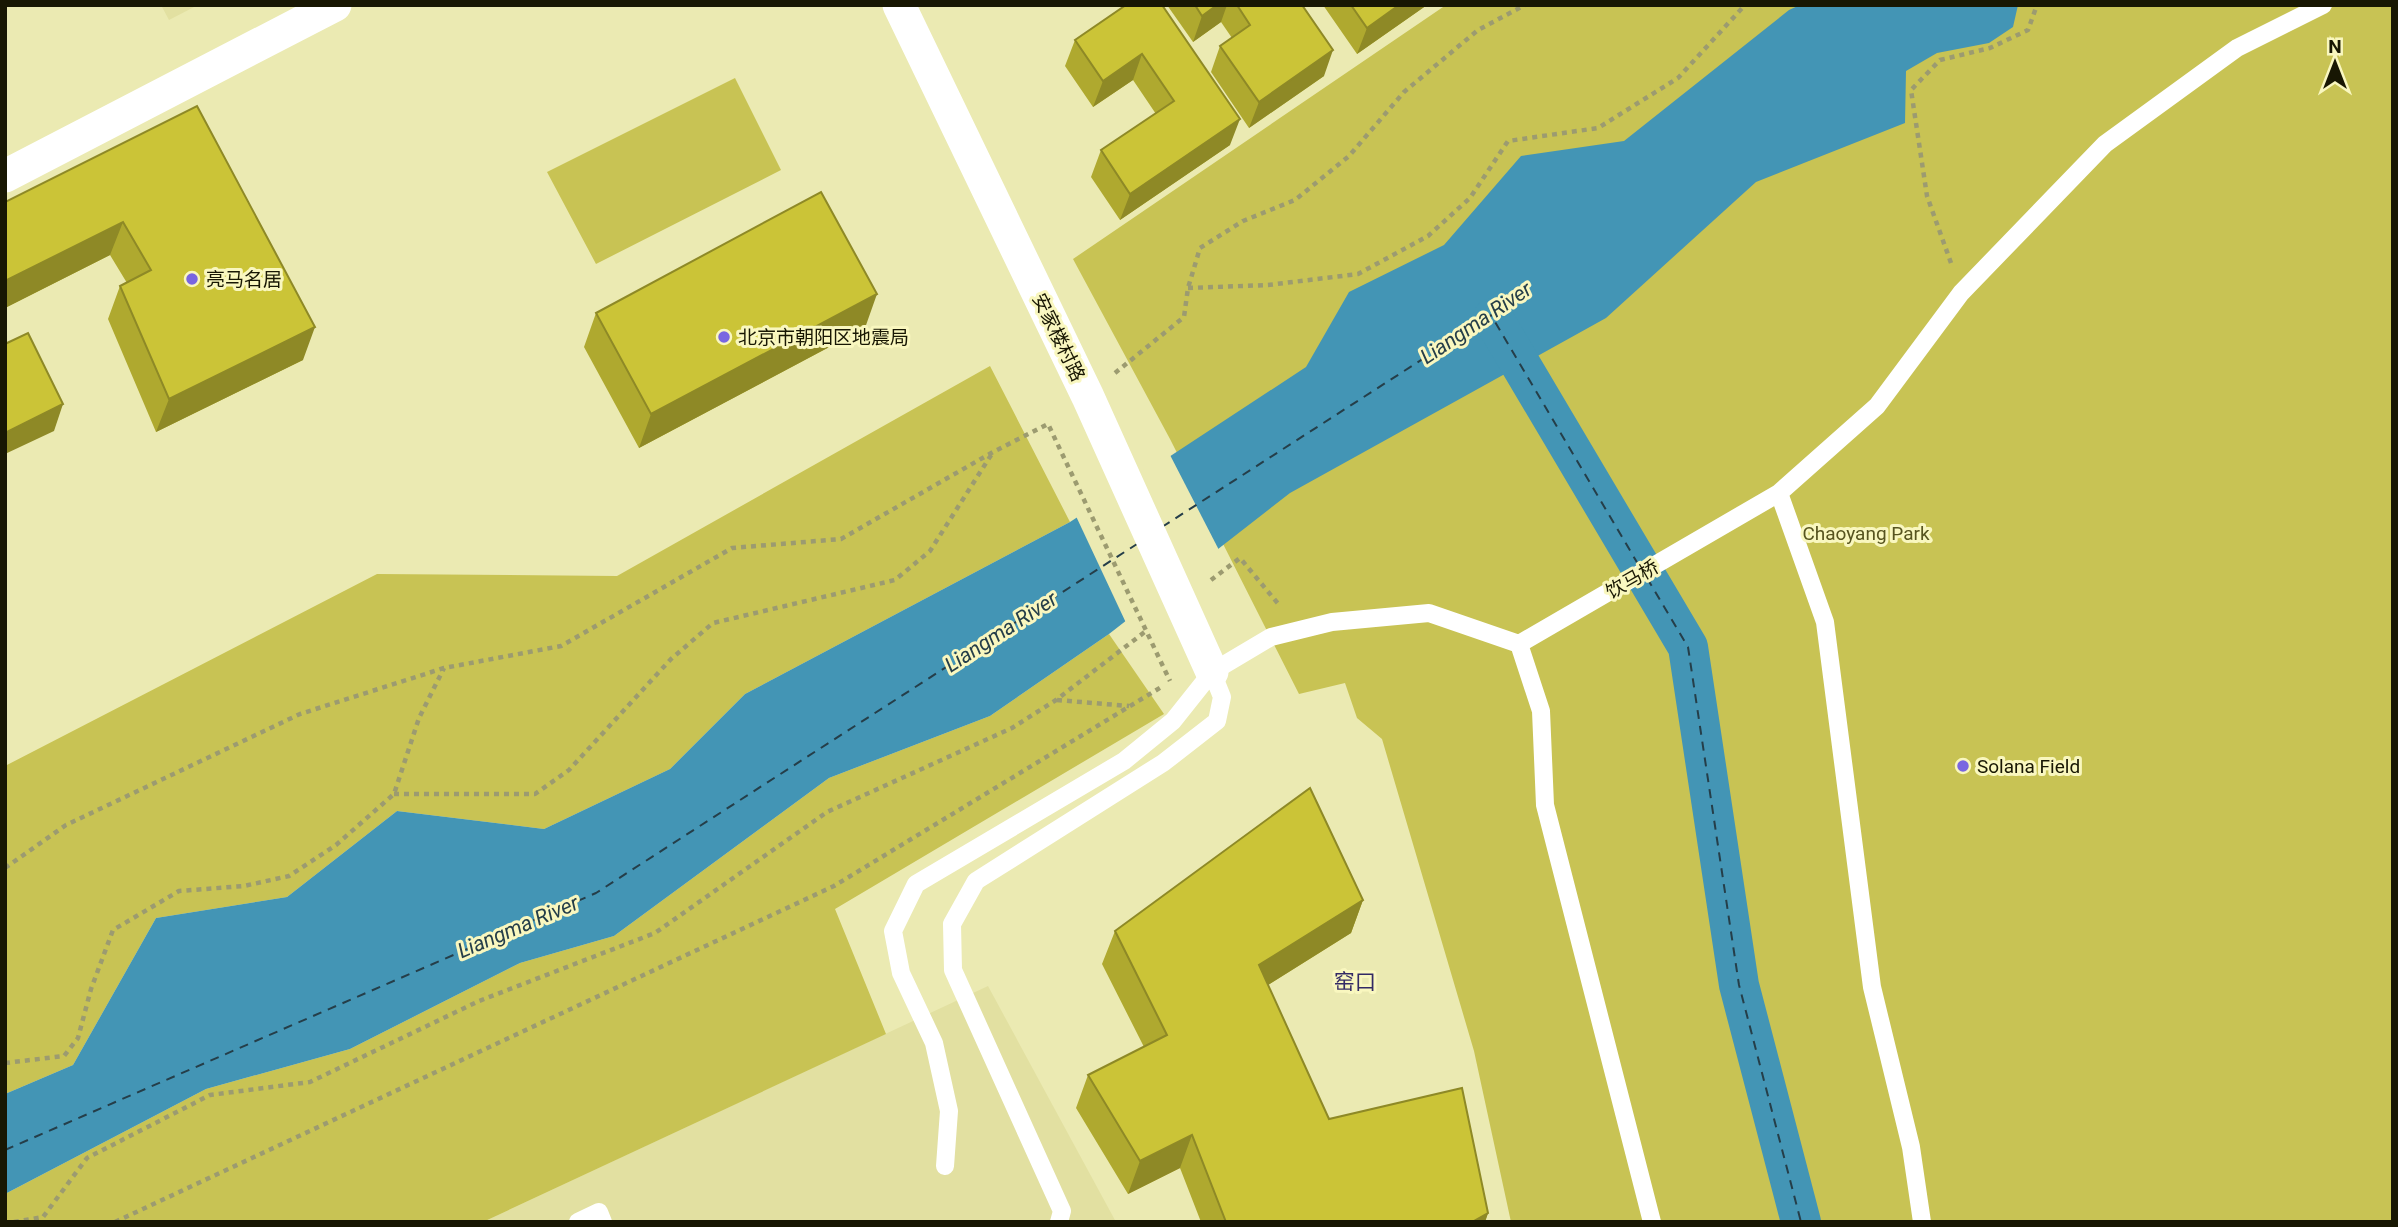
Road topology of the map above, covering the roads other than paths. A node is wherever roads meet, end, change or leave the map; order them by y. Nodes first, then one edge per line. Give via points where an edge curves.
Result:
1 (335, 5) edge
2 (899, 5) edge
3 (2323, 5) edge
4 (5, 176) edge
5 (1779, 494) junction
6 (1519, 644) junction
7 (1206, 661) junction
8 (945, 1166) dead end
9 (578, 1222) edge
10 (603, 1222) edge
11 (1059, 1222) edge
12 (1652, 1222) edge
13 (1922, 1222) edge

1 - 4 street
2 - 7 street, 安家楼村路 via 1088,397
3 - 5 lane, 饮马桥 via 2236,48 2105,144 1961,293 1877,406
5 - 6 lane, 饮马桥
5 - 13 lane via 1825,622 1871,987 1911,1147
6 - 7 lane via 1429,613 1332,622 1271,637
6 - 12 lane via 1541,711 1545,804
7 - 8 lane via 1173,721 1124,761 916,884 893,931 901,973 934,1043 949,1111
7 - 11 lane via 1222,697 1217,721 1163,763 976,881 952,924 953,970 1062,1211
9 - 10 lane via 599,1212

